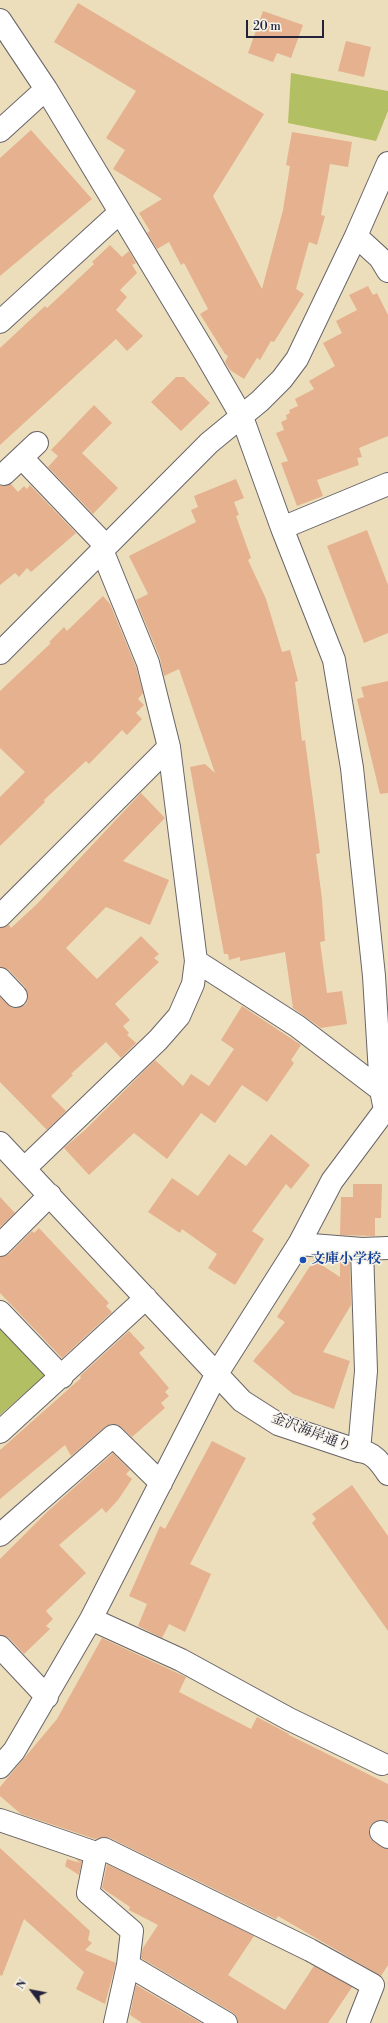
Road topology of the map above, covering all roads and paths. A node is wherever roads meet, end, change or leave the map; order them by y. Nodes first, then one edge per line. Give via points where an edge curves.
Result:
1 (0, 20) edge
2 (46, 89) junction
3 (0, 131) edge
4 (388, 162) edge
5 (119, 214) junction
6 (356, 236) junction
7 (388, 271) edge
8 (0, 322) edge
9 (242, 417) junction
10 (4, 474) dead end
11 (388, 484) edge
12 (282, 528) junction
13 (104, 548) junction
14 (0, 653) edge
15 (169, 747) junction
16 (0, 916) edge
17 (196, 961) junction
18 (0, 979) edge
19 (16, 996) dead end
20 (385, 1103) edge
21 (0, 1144) edge
22 (25, 1168) junction
23 (50, 1195) junction
24 (299, 1244) junction
25 (0, 1245) edge
26 (362, 1248) junction
27 (388, 1248) edge
28 (146, 1298) junction
29 (0, 1312) edge
30 (216, 1375) junction
31 (62, 1377) junction
32 (0, 1432) edge
33 (358, 1451) junction
34 (388, 1474) edge
35 (161, 1483) junction
36 (0, 1535) edge
37 (91, 1619) junction
38 (0, 1647) edge
39 (47, 1697) junction
40 (382, 1764) dead end
41 (0, 1767) edge
42 (0, 1820) edge
43 (96, 1853) junction
44 (128, 1965) junction
45 (381, 1988) edge
46 (115, 2023) edge
47 (226, 2023) edge
48 (358, 2023) edge

1 - 2 street
2 - 3 street
2 - 5 street
4 - 6 street
5 - 8 street
5 - 9 street
6 - 7 street via 380,258
6 - 9 street via 296,359 282,378
9 - 12 street
9 - 13 street via 208,443
10 - 13 street via 29,450
11 - 12 street
12 - 20 street via 334,660 352,768
13 - 14 street
13 - 15 street via 148,663
15 - 16 street
15 - 17 street
17 - 20 street via 297,1026
17 - 22 street via 193,984 180,1016
18 - 19 street
20 - 24 street via 332,1181
21 - 22 street, 金沢海岸通り
22 - 23 street, 金沢海岸通り
23 - 25 street
23 - 28 street, 金沢海岸通り
24 - 26 street
24 - 30 street
26 - 27 street
26 - 33 street via 366,1371
28 - 30 street, 金沢海岸通り
28 - 31 street
29 - 31 street
30 - 33 street, 金沢海岸通り via 242,1401 278,1424
30 - 35 street
31 - 32 street
33 - 34 street, 金沢海岸通り via 368,1452
35 - 36 street via 112,1436
35 - 37 street
37 - 39 street
37 - 40 street via 181,1660 289,1719
38 - 39 street
39 - 41 street via 14,1751
42 - 43 street
43 - 44 street via 88,1893 132,1930
43 - 45 street via 104,1849 310,1950
44 - 46 street
44 - 47 street
45 - 48 street

